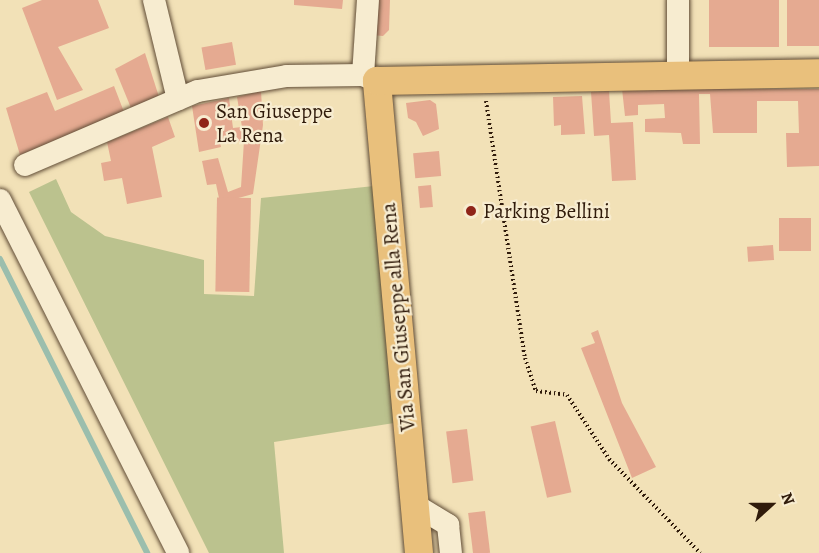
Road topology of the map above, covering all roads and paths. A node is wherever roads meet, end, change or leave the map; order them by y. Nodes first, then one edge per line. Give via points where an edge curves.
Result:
1 (154, 0) edge
2 (368, 0) edge
3 (678, 0) edge
4 (819, 73) edge
5 (678, 74) junction
6 (370, 78) junction
7 (482, 79) junction
8 (178, 99) junction
9 (25, 165) dead end
10 (0, 200) edge
11 (415, 505) junction
12 (178, 553) edge
13 (419, 553) edge
14 (451, 553) edge
15 (700, 553) edge

1 - 8 street
2 - 6 street
3 - 5 street
4 - 5 main road
5 - 7 main road
6 - 7 main road
6 - 8 street via 262,79
6 - 11 main road, Via San Giuseppe alla Rena
7 - 15 path via 525,358 536,390 567,395 609,459
8 - 9 street
10 - 12 street
11 - 13 main road, Via San Giuseppe alla Rena
11 - 14 street via 448,525

